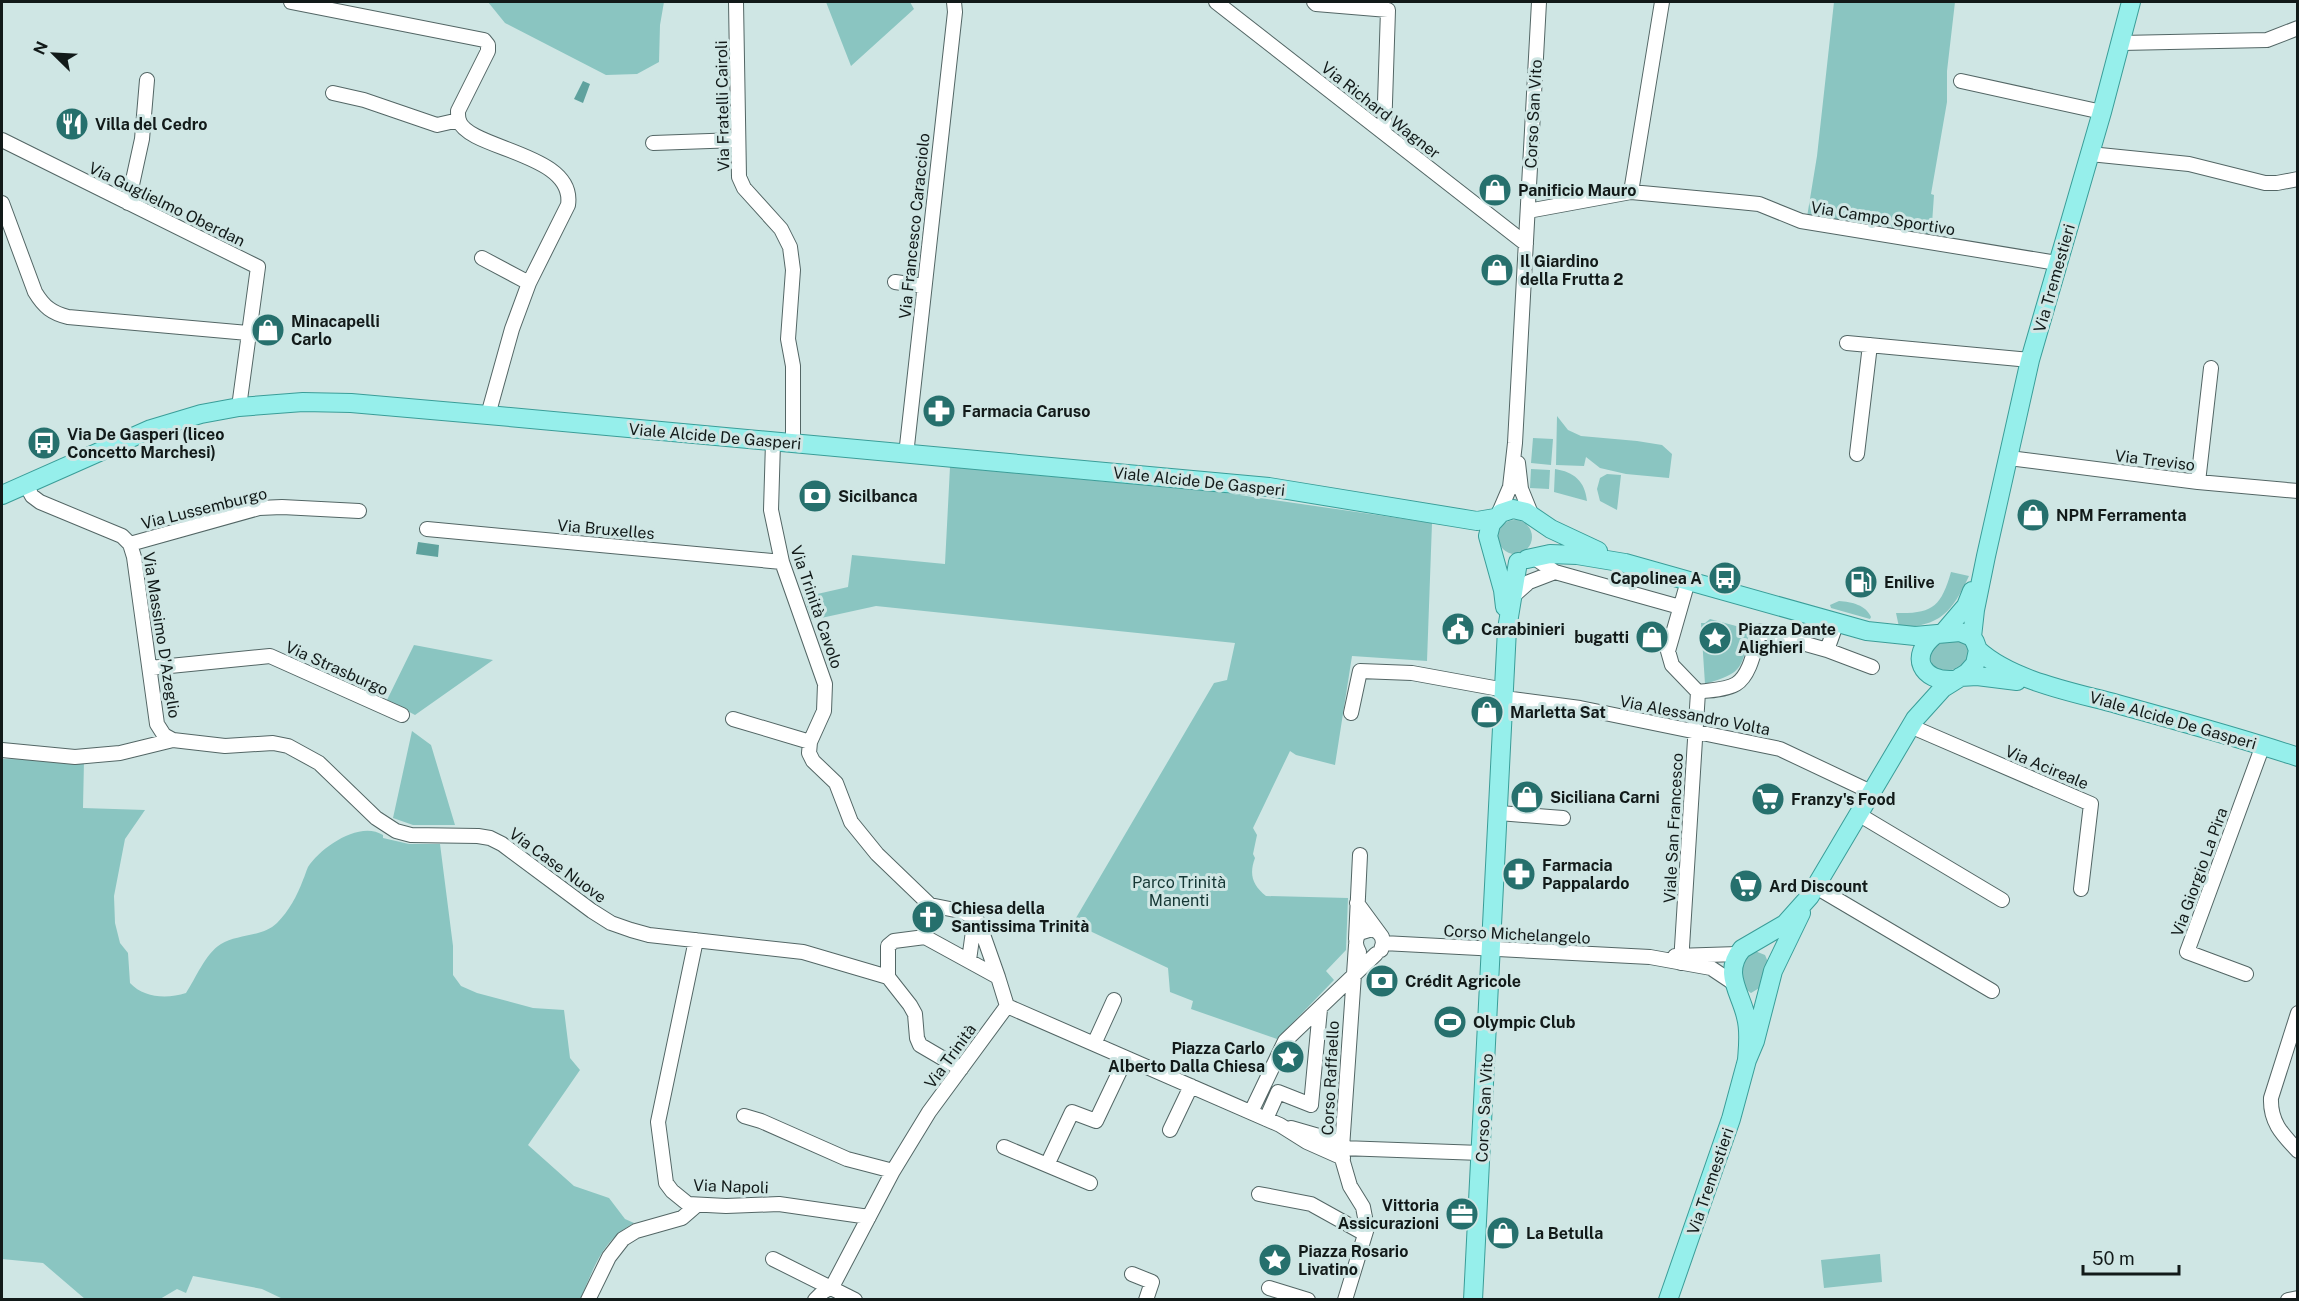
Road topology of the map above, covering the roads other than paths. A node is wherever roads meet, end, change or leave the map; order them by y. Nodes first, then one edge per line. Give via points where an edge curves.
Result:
1 (291, 2) edge
2 (736, 2) edge
3 (954, 2) edge
4 (1216, 2) edge
5 (1314, 2) edge
6 (1539, 2) edge
7 (1662, 2) edge
8 (2131, 2) edge
9 (2298, 28) edge
10 (2121, 43) junction
11 (147, 80) dead end
12 (1961, 81) dead end
13 (333, 93) dead end
14 (2102, 112) junction
15 (459, 120) junction
16 (1384, 133) junction
17 (2, 140) edge
18 (738, 140) junction
19 (653, 142) dead end
20 (2090, 154) junction
21 (2298, 179) edge
22 (1632, 192) junction
23 (2, 203) edge
24 (128, 203) junction
25 (1528, 211) junction
26 (1526, 244) junction
27 (482, 258) dead end
28 (2057, 263) junction
29 (895, 282) dead end
30 (529, 283) junction
31 (924, 286) junction
32 (248, 333) junction
33 (1847, 343) dead end
34 (1870, 345) junction
35 (2030, 360) junction
36 (2211, 368) dead end
37 (239, 407) junction
38 (488, 415) junction
39 (773, 442) junction
40 (1515, 443) junction
41 (794, 444) junction
42 (1857, 454) dead end
43 (906, 455) junction
44 (2009, 458) junction
45 (2198, 482) junction
46 (7, 490) edge
47 (2298, 491) edge
48 (40, 502) junction
49 (358, 511) dead end
50 (1418, 512) junction
51 (1497, 516) junction
52 (1534, 518) junction
53 (427, 530) dead end
54 (130, 544) junction
55 (1491, 548) junction
56 (1986, 556) junction
57 (1526, 559) junction
58 (782, 562) junction
59 (1625, 563) junction
60 (1555, 572) junction
61 (1688, 581) junction
62 (1512, 597) junction
63 (1680, 607) junction
64 (1837, 622) junction
65 (1507, 630) junction
66 (1867, 631) junction
67 (1939, 634) junction
68 (1975, 643) junction
69 (1827, 650) junction
70 (1922, 665) junction
71 (1872, 667) dead end
72 (150, 668) junction
73 (1957, 679) junction
74 (2049, 685) junction
75 (1504, 694) junction
76 (1698, 697) junction
77 (1351, 713) dead end
78 (402, 715) dead end
79 (733, 719) dead end
80 (1912, 722) junction
81 (1695, 733) junction
82 (173, 740) junction
83 (810, 742) junction
84 (2263, 746) junction
85 (2, 750) edge
86 (2298, 757) edge
87 (1871, 792) junction
88 (1499, 813) junction
89 (1858, 814) junction
90 (1563, 818) dead end
91 (1360, 855) dead end
92 (2081, 889) dead end
93 (1813, 891) junction
94 (2002, 900) dead end
95 (1357, 903) junction
96 (975, 917) junction
97 (696, 940) junction
98 (1356, 942) junction
99 (1379, 943) junction
100 (1492, 948) junction
101 (1743, 950) junction
102 (1682, 959) junction
103 (969, 960) junction
104 (2246, 974) dead end
105 (888, 977) junction
106 (998, 977) junction
107 (1771, 977) junction
108 (1352, 979) junction
109 (1736, 988) junction
110 (1992, 991) dead end
111 (1114, 1000) dead end
112 (1007, 1006) junction
113 (1320, 1009) junction
114 (2298, 1013) edge
115 (1094, 1044) junction
116 (1126, 1058) junction
117 (1747, 1060) junction
118 (961, 1069) junction
119 (1191, 1086) junction
120 (1264, 1086) junction
121 (1278, 1092) junction
122 (1251, 1112) junction
123 (744, 1116) dead end
124 (1266, 1119) junction
125 (1170, 1130) dead end
126 (1004, 1147) dead end
127 (1343, 1150) junction
128 (2298, 1151) edge
129 (1481, 1153) junction
130 (1047, 1165) junction
131 (893, 1171) junction
132 (1090, 1183) dead end
133 (1259, 1194) dead end
134 (698, 1204) junction
135 (869, 1217) junction
136 (1365, 1233) junction
137 (773, 1259) dead end
138 (1132, 1274) dead end
139 (832, 1287) junction
140 (1269, 1288) dead end
141 (2298, 1298) edge
142 (588, 1299) edge
143 (815, 1299) edge
144 (855, 1299) edge
145 (1146, 1299) edge
146 (1308, 1299) edge
147 (1345, 1299) edge
148 (1473, 1299) edge
149 (1668, 1299) edge
150 (2288, 1299) edge

1 - 15 street via 484,40 488,51 458,111
2 - 18 street, Via Fratelli Cairoli
3 - 31 street, Via Francesco Caracciolo
4 - 16 street, Via Richard Wagner
5 - 16 street via 1388,10
6 - 25 street, Corso San Vito
7 - 22 street
8 - 10 main road, Via Tremestieri
9 - 10 street via 2266,40
10 - 14 main road, Via Tremestieri
11 - 24 street via 142,139
12 - 14 street
13 - 15 street via 437,125
14 - 20 main road, Via Tremestieri
15 - 30 street via 476,136 512,149 549,170 567,188 568,205
16 - 26 street, Via Richard Wagner
17 - 24 street, Via Guglielmo Oberdan
18 - 19 street
18 - 41 street, Via Fratelli Cairoli via 739,177 744,188 781,229 790,247 793,270 788,339 793,366
20 - 21 street via 2189,164 2265,183
20 - 28 main road, Via Tremestieri
22 - 25 street, Via Campo Sportivo
22 - 28 street, Via Campo Sportivo via 1759,204 1800,221
23 - 32 street via 35,292 53,314
24 - 32 street, Via Guglielmo Oberdan via 258,267
25 - 26 street, Corso San Vito
26 - 40 street, Corso San Vito
27 - 30 street
28 - 35 main road, Via Tremestieri
29 - 31 street
30 - 38 street
31 - 43 street, Via Francesco Caracciolo
32 - 37 street, Via Guglielmo Oberdan
33 - 34 street
34 - 35 street
34 - 42 street
35 - 44 main road, Via Tremestieri
36 - 45 street
37 - 38 main road, Viale Alcide De Gasperi via 351,403
37 - 46 main road, Viale Alcide De Gasperi via 151,429
38 - 39 main road, Viale Alcide De Gasperi
39 - 41 main road, Viale Alcide De Gasperi
39 - 58 street, Via Trinità Cavolo via 771,510
40 - 51 street via 1510,487
40 - 52 street via 1521,489
41 - 43 main road, Viale Alcide De Gasperi
43 - 50 main road, Viale Alcide De Gasperi via 1269,487
44 - 45 street, Via Treviso
44 - 56 main road, Via Tremestieri
45 - 47 street, Via Treviso
46 - 48 street
46 - 48 street, Via Massimo D'Azeglio
48 - 54 street, Via Massimo D'Azeglio via 122,536
49 - 54 street, Via Lussemburgo via 260,508
50 - 51 main road via 1477,521
50 - 55 main road via 1474,535
51 - 52 main road via 1513,509
51 - 55 main road via 1488,532
52 - 57 main road via 1541,532 1540,541
52 - 59 main road
53 - 58 street, Via Bruxelles
54 - 72 street, Via Massimo D'Azeglio
55 - 57 main road via 1506,561
55 - 65 main road via 1503,590
56 - 67 main road via 1966,606
56 - 68 main road via 1975,610
57 - 59 main road via 1550,554 1577,555
57 - 60 street
57 - 62 main road
58 - 83 street, Via Trinità Cavolo via 825,684 824,711
59 - 61 main road
60 - 62 street via 1529,582
60 - 63 street
61 - 63 street
61 - 64 main road
62 - 65 main road
63 - 76 street via 1668,651 1672,665
64 - 66 main road
64 - 69 street
65 - 75 main road, Corso San Vito
66 - 67 main road
66 - 70 main road via 1902,646
67 - 68 main road via 1960,632
67 - 70 main road via 1923,648
68 - 73 main road via 1975,663
68 - 74 main road via 2001,667
69 - 71 street
69 - 76 street via 1760,631 1748,668 1738,683
70 - 73 main road via 1932,677
70 - 80 main road via 1923,695
72 - 78 street, Via Strasburgo via 270,656
72 - 82 street, Via Massimo D'Azeglio via 157,724
73 - 74 main road via 1977,676
73 - 80 main road via 1934,696
74 - 84 main road, Viale Alcide De Gasperi
75 - 77 street, Via Alessandro Volta via 1412,673 1360,671
75 - 81 street, Via Alessandro Volta
75 - 88 main road, Corso San Vito
76 - 81 street, Viale San Francesco
79 - 83 street
80 - 87 main road
80 - 92 street, Via Acireale via 2091,804
81 - 87 street, Via Alessandro Volta via 1780,749
81 - 102 street, Viale San Francesco
82 - 85 street, Via Case Nuove via 120,753 75,757
82 - 97 street, Via Case Nuove via 225,746 288,746 319,763 376,818 396,831 490,838 611,923 649,935
83 - 96 street via 813,761 836,783 850,822 877,854 930,905
84 - 86 main road, Viale Alcide De Gasperi
84 - 104 street, Via Giorgio La Pira via 2187,952
87 - 89 main road
88 - 90 street
88 - 100 main road, Corso San Vito
89 - 93 main road
89 - 94 street
91 - 95 street
93 - 101 main road via 1785,924
93 - 107 main road
93 - 110 street
95 - 98 street, Corso Raffaello
95 - 99 street
96 - 103 street
96 - 106 street
97 - 105 street, Via Case Nuove via 803,952
97 - 134 street, Via Napoli via 658,1122 666,1183 688,1204
98 - 99 street via 1365,930
98 - 99 street via 1358,951 1364,955
98 - 108 street, Corso Raffaello
99 - 100 street, Corso Michelangelo
99 - 108 street
100 - 102 street, Corso Michelangelo
100 - 129 main road, Corso San Vito
101 - 102 street
101 - 107 main road via 1756,947 1769,954
101 - 109 main road via 1733,968
102 - 109 street via 1711,968
103 - 105 street via 925,937 894,941 888,946
103 - 106 street
105 - 118 street via 915,1014 920,1045
106 - 112 street
107 - 109 main road via 1757,1001 1744,1000
107 - 117 main road
108 - 113 street
108 - 127 street, Corso Raffaello
109 - 117 main road via 1748,1030
111 - 115 street
112 - 115 street
112 - 118 street, Via Trinità
113 - 120 street via 1285,1041
113 - 121 street via 1311,1105
114 - 128 street via 2270,1111 2281,1133
115 - 116 street
116 - 119 street
116 - 130 street via 1096,1121 1072,1112
117 - 149 main road, Via Tremestieri via 1731,1119
118 - 131 street, Via Trinità
119 - 122 street
119 - 125 street
120 - 121 street
120 - 122 street
121 - 124 street
122 - 124 street
123 - 131 street via 847,1159
124 - 127 street
126 - 130 street
127 - 129 street, Corso Raffaello
127 - 136 street via 1350,1186 1366,1217
129 - 148 main road, Corso San Vito
130 - 132 street
131 - 135 street, Via Trinità
133 - 136 street via 1311,1204
134 - 135 street, Via Napoli via 779,1204
134 - 142 street via 682,1218 636,1231 623,1239 609,1257
135 - 139 street, Via Trinità
136 - 147 street
137 - 139 street
138 - 145 street via 1152,1282
139 - 143 street
139 - 144 street
140 - 146 street
141 - 150 street

